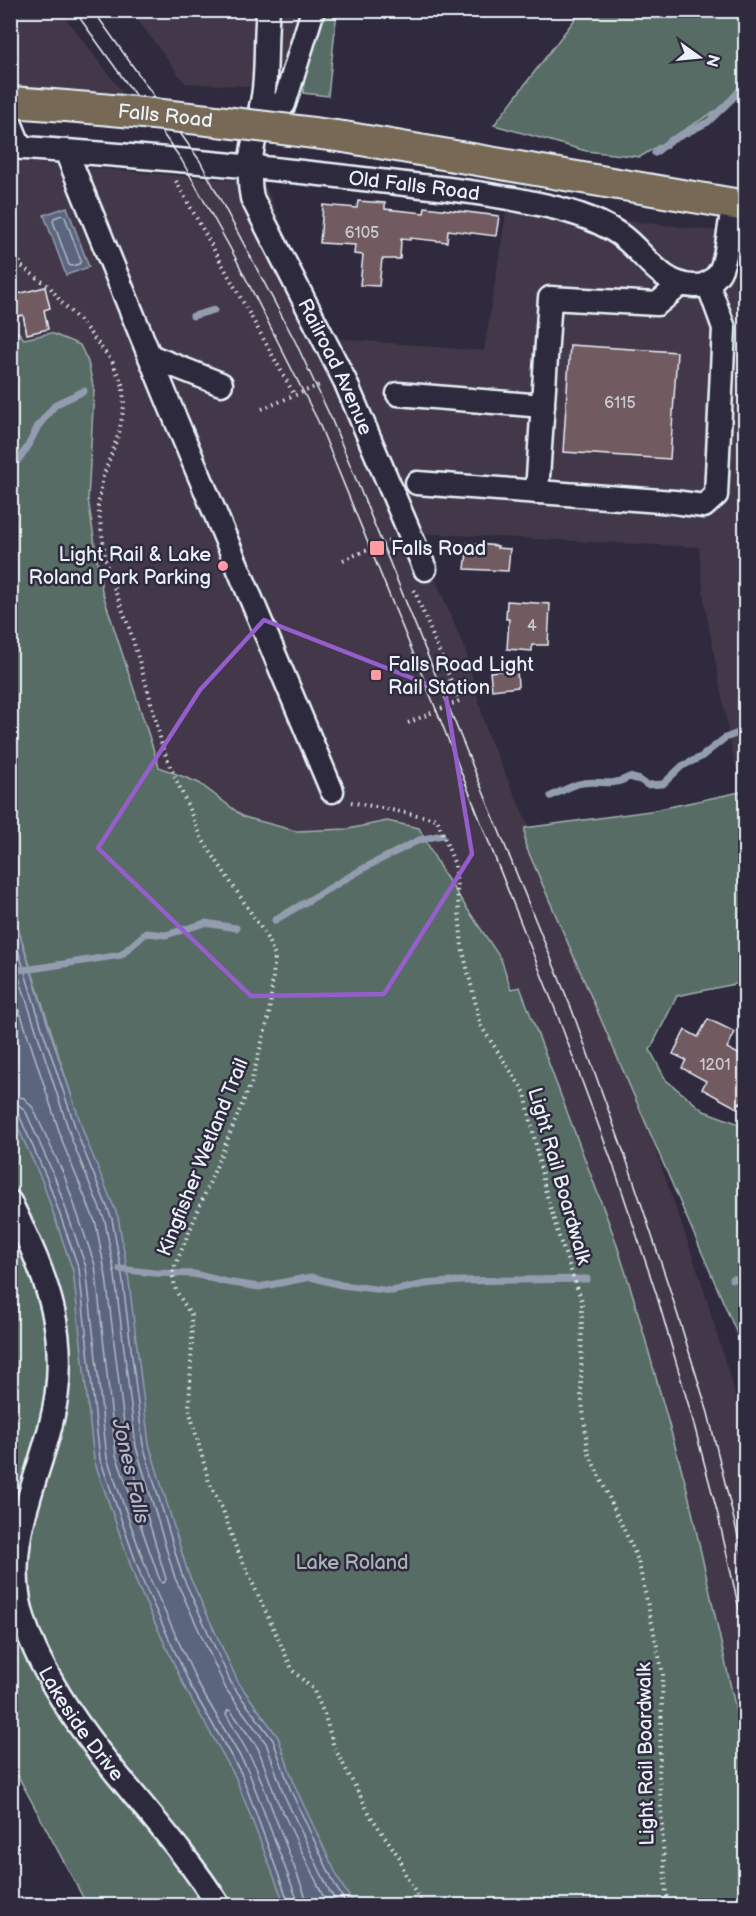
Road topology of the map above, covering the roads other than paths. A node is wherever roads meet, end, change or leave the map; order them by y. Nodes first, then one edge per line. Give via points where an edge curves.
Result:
1 (268, 10) edge
2 (313, 10) edge
3 (10, 102) edge
4 (261, 106) junction
5 (10, 122) edge
6 (15, 147) edge
7 (66, 151) junction
8 (249, 166) junction
9 (739, 205) edge
10 (681, 284) junction
11 (708, 284) junction
12 (150, 356) junction
13 (220, 384) dead end
14 (398, 394) dead end
15 (543, 406) junction
16 (417, 483) dead end
17 (537, 492) junction
18 (425, 569) dead end
19 (332, 791) dead end
20 (10, 1202) edge
21 (219, 1905) edge

1 - 4 street, Railroad Avenue
2 - 4 street via 284,104
3 - 9 main road, Falls Road, bridge via 199,117 344,136
4 - 8 street, Railroad Avenue
5 - 6 street
6 - 7 street, Old Falls Road
7 - 8 street, Old Falls Road
7 - 12 street
8 - 10 street, Old Falls Road via 477,193 565,211 592,219 619,234 663,276
8 - 18 street, Railroad Avenue via 249,186 257,209 345,381
9 - 11 street via 722,266
10 - 11 street
10 - 15 street via 657,304 550,298
11 - 17 street via 724,328 716,495 704,506
12 - 13 street
12 - 19 street
14 - 15 street
15 - 17 street
16 - 17 street
20 - 21 street, Lakeside Drive via 49,1296 60,1346 54,1409 16,1553 19,1601 26,1627 34,1650 79,1727 191,1864

